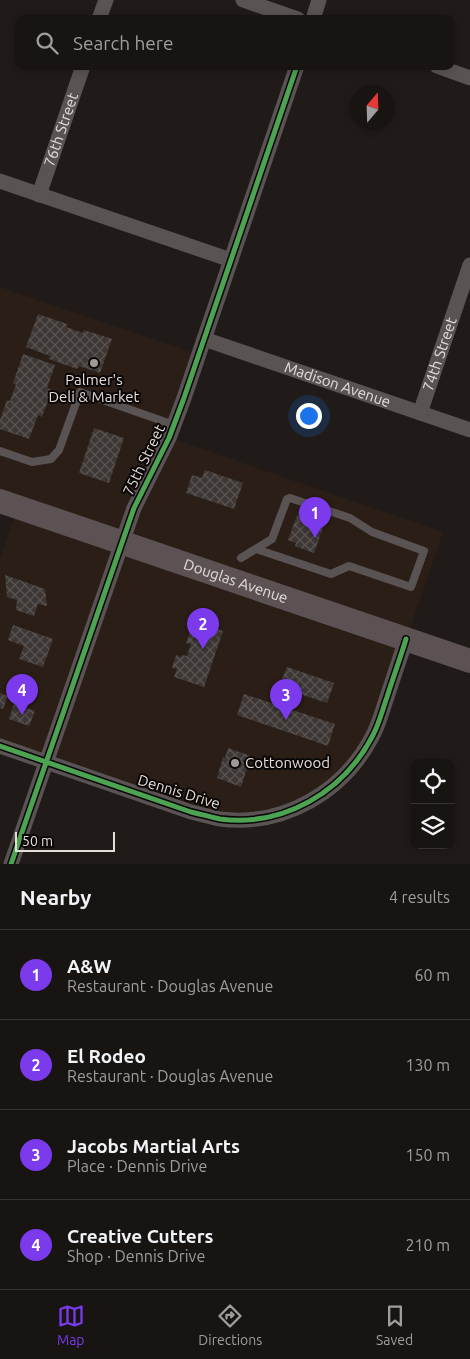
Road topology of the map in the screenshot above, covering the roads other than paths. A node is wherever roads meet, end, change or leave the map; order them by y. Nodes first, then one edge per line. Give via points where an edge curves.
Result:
1 (106, 0) edge
2 (243, 0) edge
3 (319, 0) edge
4 (100, 15) edge
5 (286, 15) edge
6 (314, 15) edge
7 (82, 70) edge
8 (296, 70) edge
9 (448, 70) edge
10 (470, 78) edge
11 (0, 182) edge
12 (39, 195) junction
13 (231, 260) junction
14 (470, 265) edge
15 (204, 339) junction
16 (420, 413) junction
17 (174, 425) junction
18 (470, 430) edge
19 (0, 451) edge
20 (0, 501) edge
21 (122, 543) junction
22 (256, 549) junction
23 (241, 558) dead end
24 (406, 639) junction
25 (470, 661) edge
26 (0, 746) edge
27 (46, 762) junction
28 (11, 864) edge

1 - 4 street
2 - 5 street
3 - 6 street
7 - 12 street, 76th Street
8 - 13 street, 75th Street
9 - 10 street
11 - 12 street
12 - 13 street
13 - 15 street, 75th Street
14 - 16 street, 74th Street
15 - 16 street, Madison Avenue
15 - 17 street, 75th Street
16 - 18 street, Madison Avenue
17 - 19 lane via 80,392 59,450 51,459 32,462
17 - 21 street, 75th Street via 134,508
20 - 21 main road, Douglas Avenue
21 - 24 main road, Douglas Avenue
21 - 27 street, 75th Street
22 - 22 lane via 330,574 349,566 411,587 424,551 372,532 350,518 290,498 272,539
22 - 23 lane
24 - 25 main road, Douglas Avenue
24 - 27 street, Dennis Drive via 379,721 357,762 329,789 310,802 282,814 252,819 221,819 191,812
26 - 27 street, Dennis Drive
27 - 28 street, 75th Street

